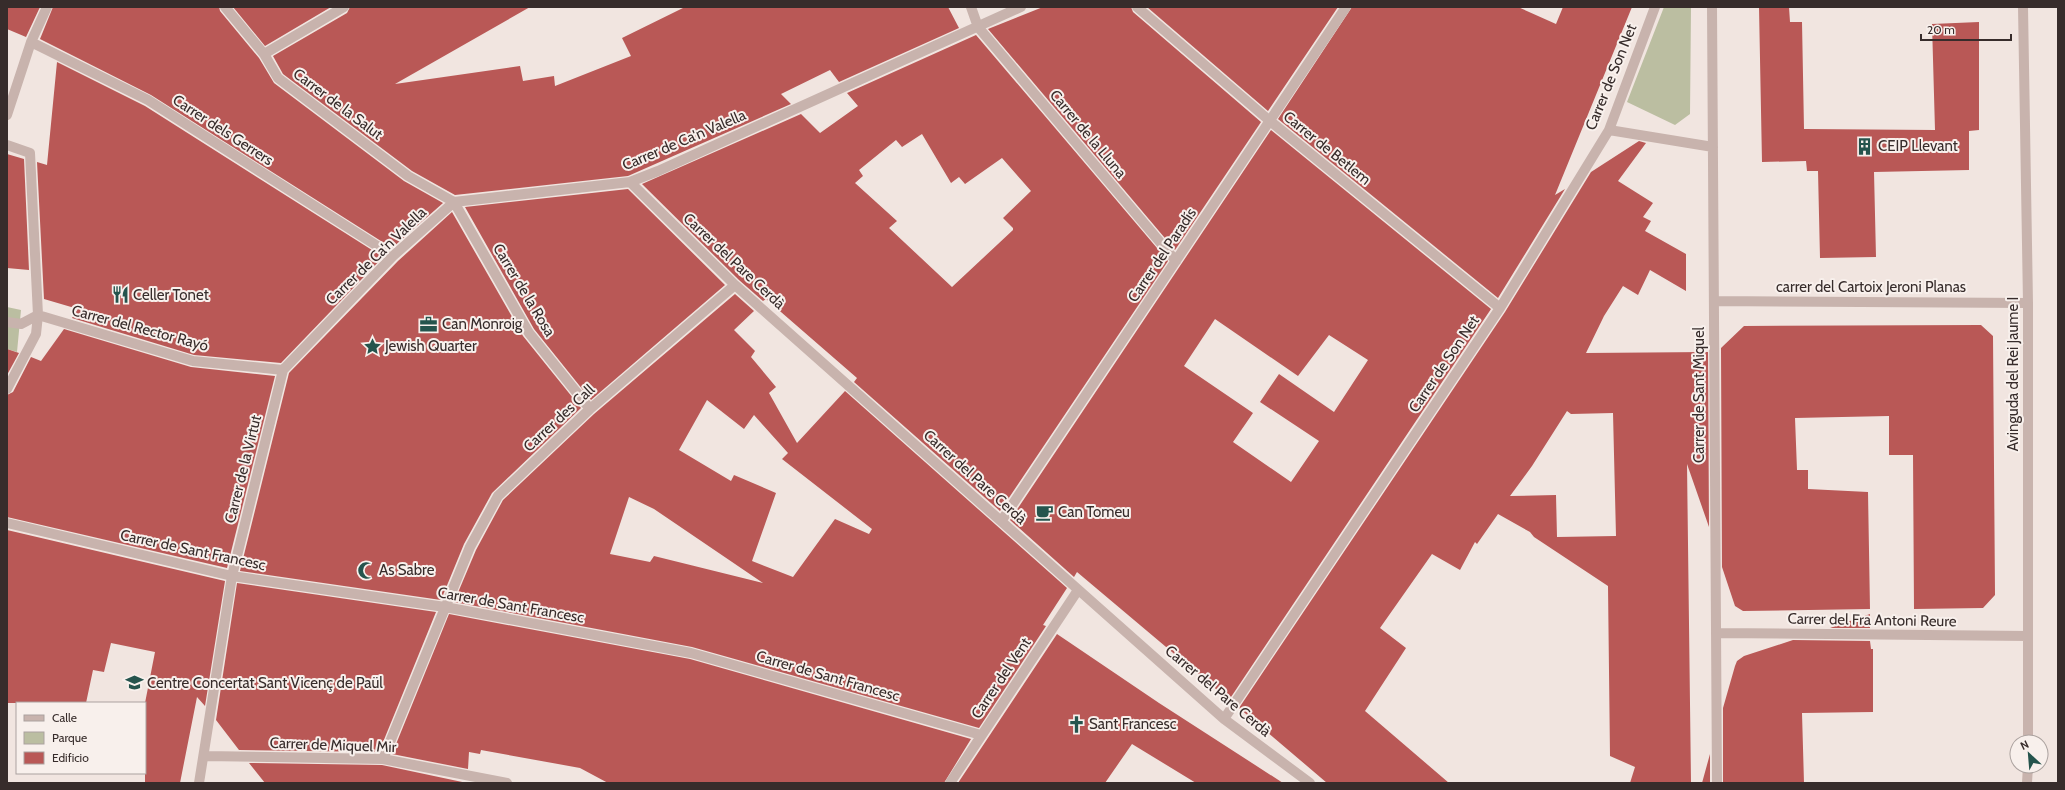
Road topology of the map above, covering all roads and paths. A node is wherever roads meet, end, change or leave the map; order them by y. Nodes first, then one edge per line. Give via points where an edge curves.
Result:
1 (47, 7) edge
2 (225, 7) edge
3 (344, 7) edge
4 (971, 7) edge
5 (1021, 7) edge
6 (1137, 7) edge
7 (1346, 7) edge
8 (1655, 7) edge
9 (1712, 7) edge
10 (2023, 7) edge
11 (978, 27) junction
12 (30, 42) junction
13 (264, 54) junction
14 (7, 115) edge
15 (1270, 121) junction
16 (1609, 130) junction
17 (7, 146) edge
18 (1713, 146) junction
19 (630, 182) junction
20 (454, 202) junction
21 (393, 256) junction
22 (1176, 261) junction
23 (736, 284) junction
24 (1714, 301) junction
25 (2028, 303) junction
26 (1500, 308) junction
27 (38, 316) junction
28 (7, 322) edge
29 (283, 370) junction
30 (7, 389) edge
31 (590, 409) junction
32 (1002, 520) junction
33 (7, 523) edge
34 (232, 576) junction
35 (1078, 590) junction
36 (445, 607) junction
37 (1716, 633) junction
38 (2028, 636) junction
39 (1224, 720) junction
40 (2028, 734) edge
41 (981, 735) junction
42 (204, 756) junction
43 (383, 759) junction
44 (199, 783) edge
45 (507, 783) edge
46 (950, 783) edge
47 (1310, 783) edge
48 (1717, 783) edge

1 - 12 street
2 - 13 street, Carrer de la Salut
3 - 13 street
4 - 11 street
5 - 11 street, Carrer de Ca'n Valella
6 - 15 street, Carrer de Betlem
7 - 15 street, Carrer del Paradís
8 - 16 street, Carrer de Son Net
9 - 18 street, Carrer de Sant Miquel
10 - 25 street, Avinguda del Rei Jaume I
11 - 19 street, Carrer de Ca'n Valella
11 - 22 street, Carrer de la Lluna
12 - 14 street
12 - 21 street, Carrer dels Gerrers via 148,100
13 - 20 street, Carrer de la Salut via 278,78 408,176
15 - 22 street, Carrer del Paradís
15 - 26 street, Carrer de Betlem
16 - 18 street
16 - 26 street, Carrer de Son Net
17 - 27 street via 30,153
18 - 24 street, Carrer de Sant Miquel
19 - 20 street, Carrer de Ca'n Valella
19 - 23 street, Carrer del Pare Cerdà
20 - 21 street, Carrer de Ca'n Valella
20 - 31 street, Carrer de la Rosa via 529,333
21 - 29 street, Carrer de Ca'n Valella
22 - 32 street, Carrer del Paradís
23 - 31 street, Carrer des Call
23 - 32 street, Carrer del Pare Cerdà
24 - 25 street, carrer del Cartoix Jeroni Planas
24 - 37 street, Carrer de Sant Miquel
25 - 38 street, Avinguda del Rei Jaume I
26 - 39 street, Carrer de Son Net
27 - 28 street via 21,324
27 - 29 street, Carrer del Rector Rayó via 193,362
27 - 30 street via 36,334
29 - 34 street, Carrer de la Virtut
31 - 36 street, Carrer des Call via 498,496 470,547
32 - 35 street, Carrer del Pare Cerdà
33 - 34 street, Carrer de Sant Francesc
34 - 36 street, Carrer de Sant Francesc
34 - 42 street, Carrer de la Virtut
35 - 39 street, Carrer del Pare Cerdà
35 - 41 street, Carrer del Vent
36 - 41 street, Carrer de Sant Francesc via 691,653
36 - 43 street, Carrer des Call
37 - 38 street, Carrer del Fra Antoni Reure
37 - 48 street, Carrer de Sant Miquel
38 - 40 street, Avinguda del Rei Jaume I
39 - 47 street, Carrer del Pare Cerdà
41 - 46 street, Carrer del Vent
42 - 43 street, Carrer de Miquel Mir
42 - 44 street, Carrer de la Virtut
43 - 45 street, Carrer de Miquel Mir

